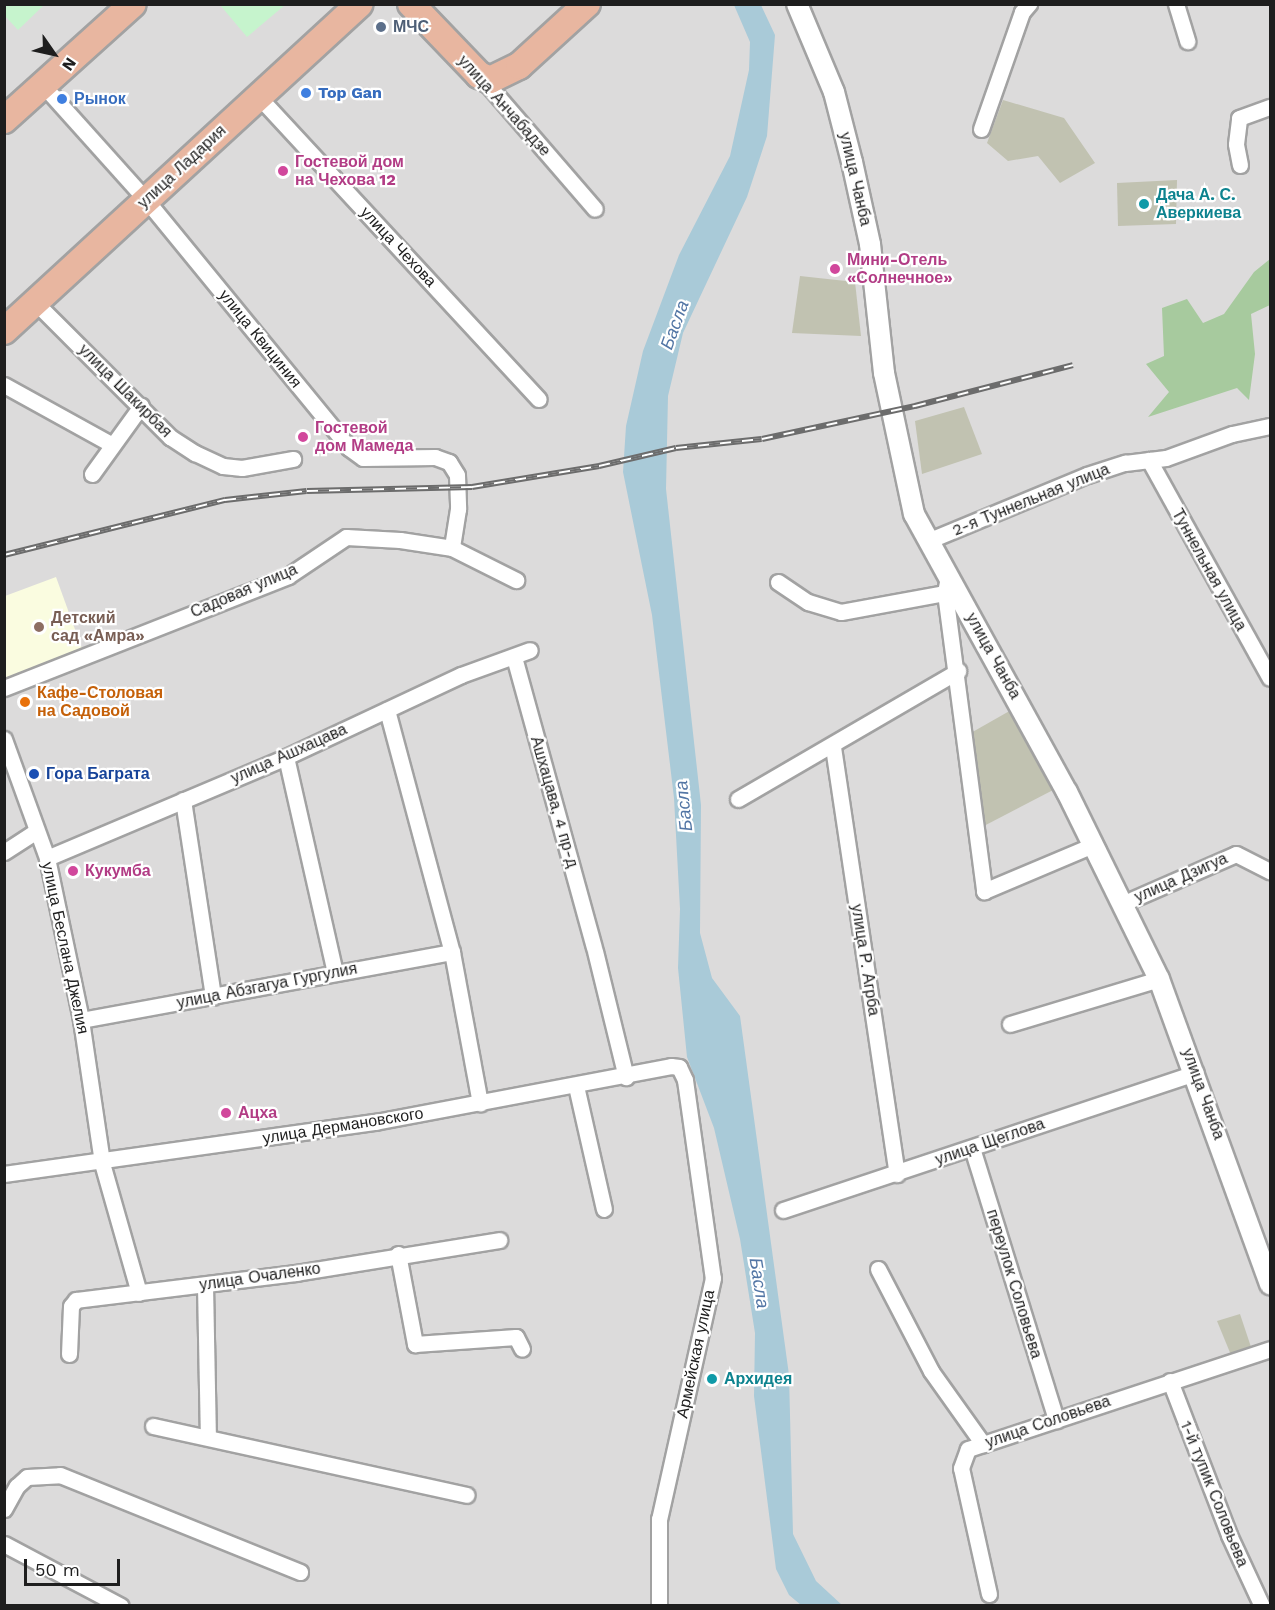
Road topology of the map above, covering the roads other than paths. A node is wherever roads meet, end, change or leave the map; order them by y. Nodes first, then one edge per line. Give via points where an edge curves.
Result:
1 (132, 4) edge
2 (360, 4) edge
3 (411, 4) edge
4 (797, 4) edge
5 (1029, 4) edge
6 (1176, 4) edge
7 (580, 10) edge
8 (1187, 41) dead end
9 (479, 75) junction
10 (44, 85) junction
11 (258, 96) junction
12 (1270, 107) edge
13 (4, 120) edge
14 (981, 129) dead end
15 (1240, 165) dead end
16 (147, 201) junction
17 (595, 209) dead end
18 (36, 303) junction
19 (4, 331) edge
20 (4, 385) edge
21 (539, 399) dead end
22 (141, 406) junction
23 (1270, 426) edge
24 (111, 444) junction
25 (293, 459) dead end
26 (1149, 460) junction
27 (92, 474) dead end
28 (930, 540) junction
29 (452, 548) junction
30 (516, 580) dead end
31 (778, 582) dead end
32 (951, 589) junction
33 (530, 650) dead end
34 (514, 657) junction
35 (958, 671) junction
36 (1270, 678) edge
37 (4, 688) edge
38 (387, 710) junction
39 (4, 739) edge
40 (833, 747) junction
41 (286, 757) junction
42 (738, 799) dead end
43 (183, 800) junction
44 (35, 832) junction
45 (1093, 845) junction
46 (4, 852) edge
47 (47, 858) junction
48 (1270, 871) edge
49 (1124, 903) junction
50 (452, 952) junction
51 (335, 973) junction
52 (1159, 979) junction
53 (213, 997) junction
54 (81, 1020) junction
55 (1010, 1024) dead end
56 (679, 1067) joint
57 (1196, 1073) junction
58 (626, 1077) junction
59 (576, 1086) junction
60 (480, 1103) junction
61 (972, 1148) junction
62 (102, 1163) junction
63 (4, 1174) edge
64 (897, 1174) junction
65 (604, 1209) dead end
66 (783, 1209) dead end
67 (499, 1240) dead end
68 (398, 1254) junction
69 (878, 1269) dead end
70 (1270, 1284) edge
71 (205, 1285) junction
72 (139, 1293) junction
73 (522, 1349) dead end
74 (1270, 1349) edge
75 (69, 1354) dead end
76 (1170, 1381) junction
77 (1056, 1420) junction
78 (153, 1426) dead end
79 (208, 1436) junction
80 (983, 1444) junction
81 (466, 1495) dead end
82 (4, 1509) edge
83 (4, 1544) edge
84 (300, 1572) dead end
85 (989, 1594) dead end
86 (121, 1605) edge
87 (659, 1605) edge
88 (1262, 1605) edge

1 - 10 highway
2 - 11 highway, улица Ладария
3 - 9 highway, улица Анчабадзе
4 - 28 street, улица Чанба via 834,92 852,162 870,244 884,373 915,514
5 - 14 street via 1022,12
6 - 8 street
7 - 9 highway via 509,73 490,80
9 - 17 street, улица Анчабадзе
10 - 13 highway
10 - 16 street, улица Квициния
11 - 16 highway, улица Ладария
11 - 21 street, улица Чехова
12 - 15 street via 1239,118 1236,144
16 - 18 highway, улица Ладария
16 - 29 street, улица Квициния via 349,448 363,458 435,457 449,462 456,475 458,509
18 - 19 highway, улица Ладария
18 - 22 street, улица Шакирбая
20 - 24 street
22 - 24 street
22 - 25 street, улица Шакирбая via 170,437 223,466 242,468
23 - 26 street, 2-я Туннельная улица
24 - 27 street
26 - 28 street, 2-я Туннельная улица via 1087,475
26 - 36 street, Туннельная улица
28 - 32 street, улица Чанба
29 - 30 street, Садовая улица
29 - 37 street, Садовая улица via 346,537 288,576
31 - 32 street via 808,602 841,612
32 - 35 street
32 - 45 street, улица Чанба
33 - 34 street, улица Ашхацава
34 - 38 street, улица Ашхацава via 462,675
34 - 58 street, Ашхацава, 4 пр-д via 595,949
35 - 40 street
35 - 45 street via 984,891
38 - 41 street, улица Ашхацава
38 - 50 street
39 - 44 street, улица Беслана Джелия
40 - 42 street
40 - 64 street, улица Р. Агрба
41 - 43 street, улица Ашхацава
41 - 51 street
43 - 47 street, улица Ашхацава
43 - 53 street
44 - 46 street
44 - 47 street, улица Беслана Джелия
45 - 49 street, улица Чанба
47 - 54 street, улица Беслана Джелия
48 - 49 street, улица Дзигуа via 1236,854
49 - 52 street, улица Чанба
50 - 51 street, улица Абзгагуа Гургулия
50 - 60 street
51 - 53 street, улица Абзгагуа Гургулия
52 - 55 street
52 - 57 street, улица Чанба
53 - 54 street, улица Абзгагуа Гургулия
54 - 62 street, улица Беслана Джелия
56 - 58 street, улица Дермановского
56 - 87 street, Армейская улица via 685,1080 713,1278 659,1519
57 - 61 street, улица Щеглова
57 - 70 street, улица Чанба
58 - 59 street, улица Дермановского
59 - 60 street, улица Дермановского
59 - 65 street
60 - 62 street, улица Дермановского
61 - 64 street, улица Щеглова
61 - 77 street, переулок Соловьева
62 - 63 street, улица Дермановского
62 - 72 street, улица Беслана Джелия
64 - 66 street, улица Щеглова
67 - 68 street, улица Очаленко
68 - 71 street, улица Очаленко
68 - 73 street via 414,1344 516,1337
69 - 80 street via 931,1371
71 - 72 street, улица Очаленко
71 - 79 street
72 - 75 street, улица Очаленко via 76,1300 71,1306
74 - 76 street, улица Соловьева
76 - 77 street, улица Соловьева
76 - 88 street, 1-й тупик Соловьева via 1231,1540
77 - 80 street, улица Соловьева
78 - 79 street
79 - 81 street
80 - 85 street, улица Соловьева via 968,1449 961,1468
82 - 84 street via 27,1477 41,1473 60,1475
83 - 86 street

